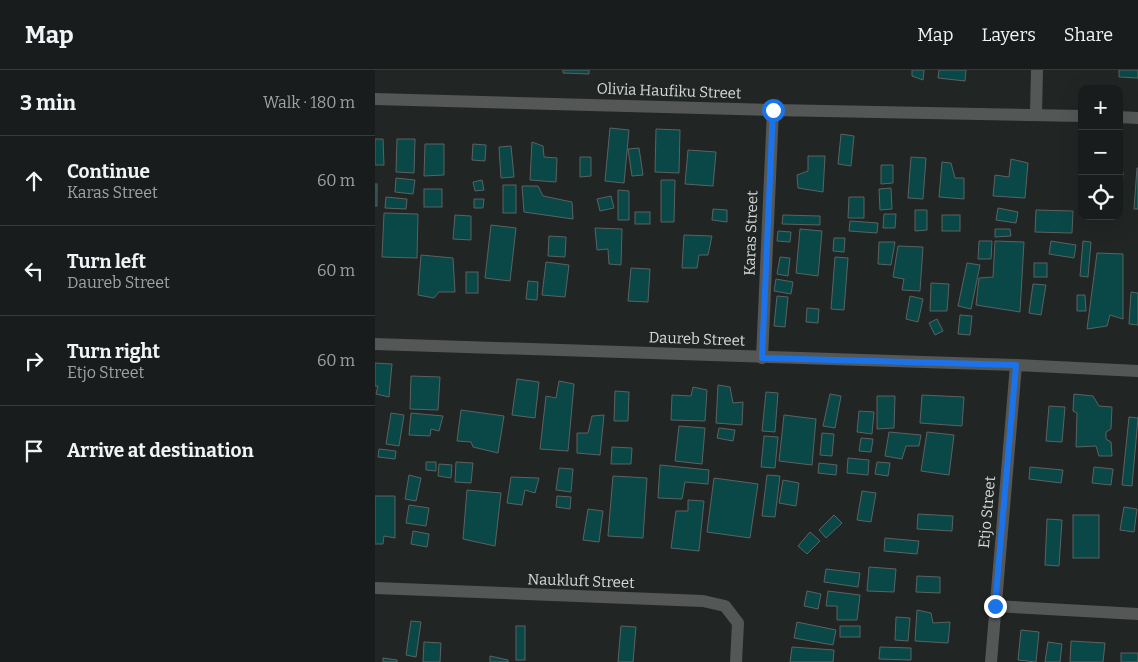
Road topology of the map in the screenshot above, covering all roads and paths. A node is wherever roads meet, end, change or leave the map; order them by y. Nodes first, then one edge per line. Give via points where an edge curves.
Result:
1 (1037, 70) edge
2 (375, 99) edge
3 (773, 110) junction
4 (1036, 114) junction
5 (1078, 116) edge
6 (1123, 117) edge
7 (1138, 118) edge
8 (375, 344) edge
9 (762, 358) junction
10 (1016, 365) junction
11 (1138, 371) edge
12 (375, 588) edge
13 (995, 606) junction
14 (1138, 614) edge
15 (737, 662) edge
16 (991, 662) edge

1 - 4 street
2 - 3 street, Olivia Haufiku Street
3 - 4 street, Olivia Haufiku Street
3 - 9 street, Karas Street
4 - 5 street, Olivia Haufiku Street
6 - 7 street
8 - 9 street, Daureb Street
9 - 10 street, Daureb Street
10 - 11 street, Daureb Street
10 - 13 street, Etjo Street
12 - 15 street, Naukluft Street via 703,601 725,606 738,623
13 - 14 street
13 - 16 street, Etjo Street

